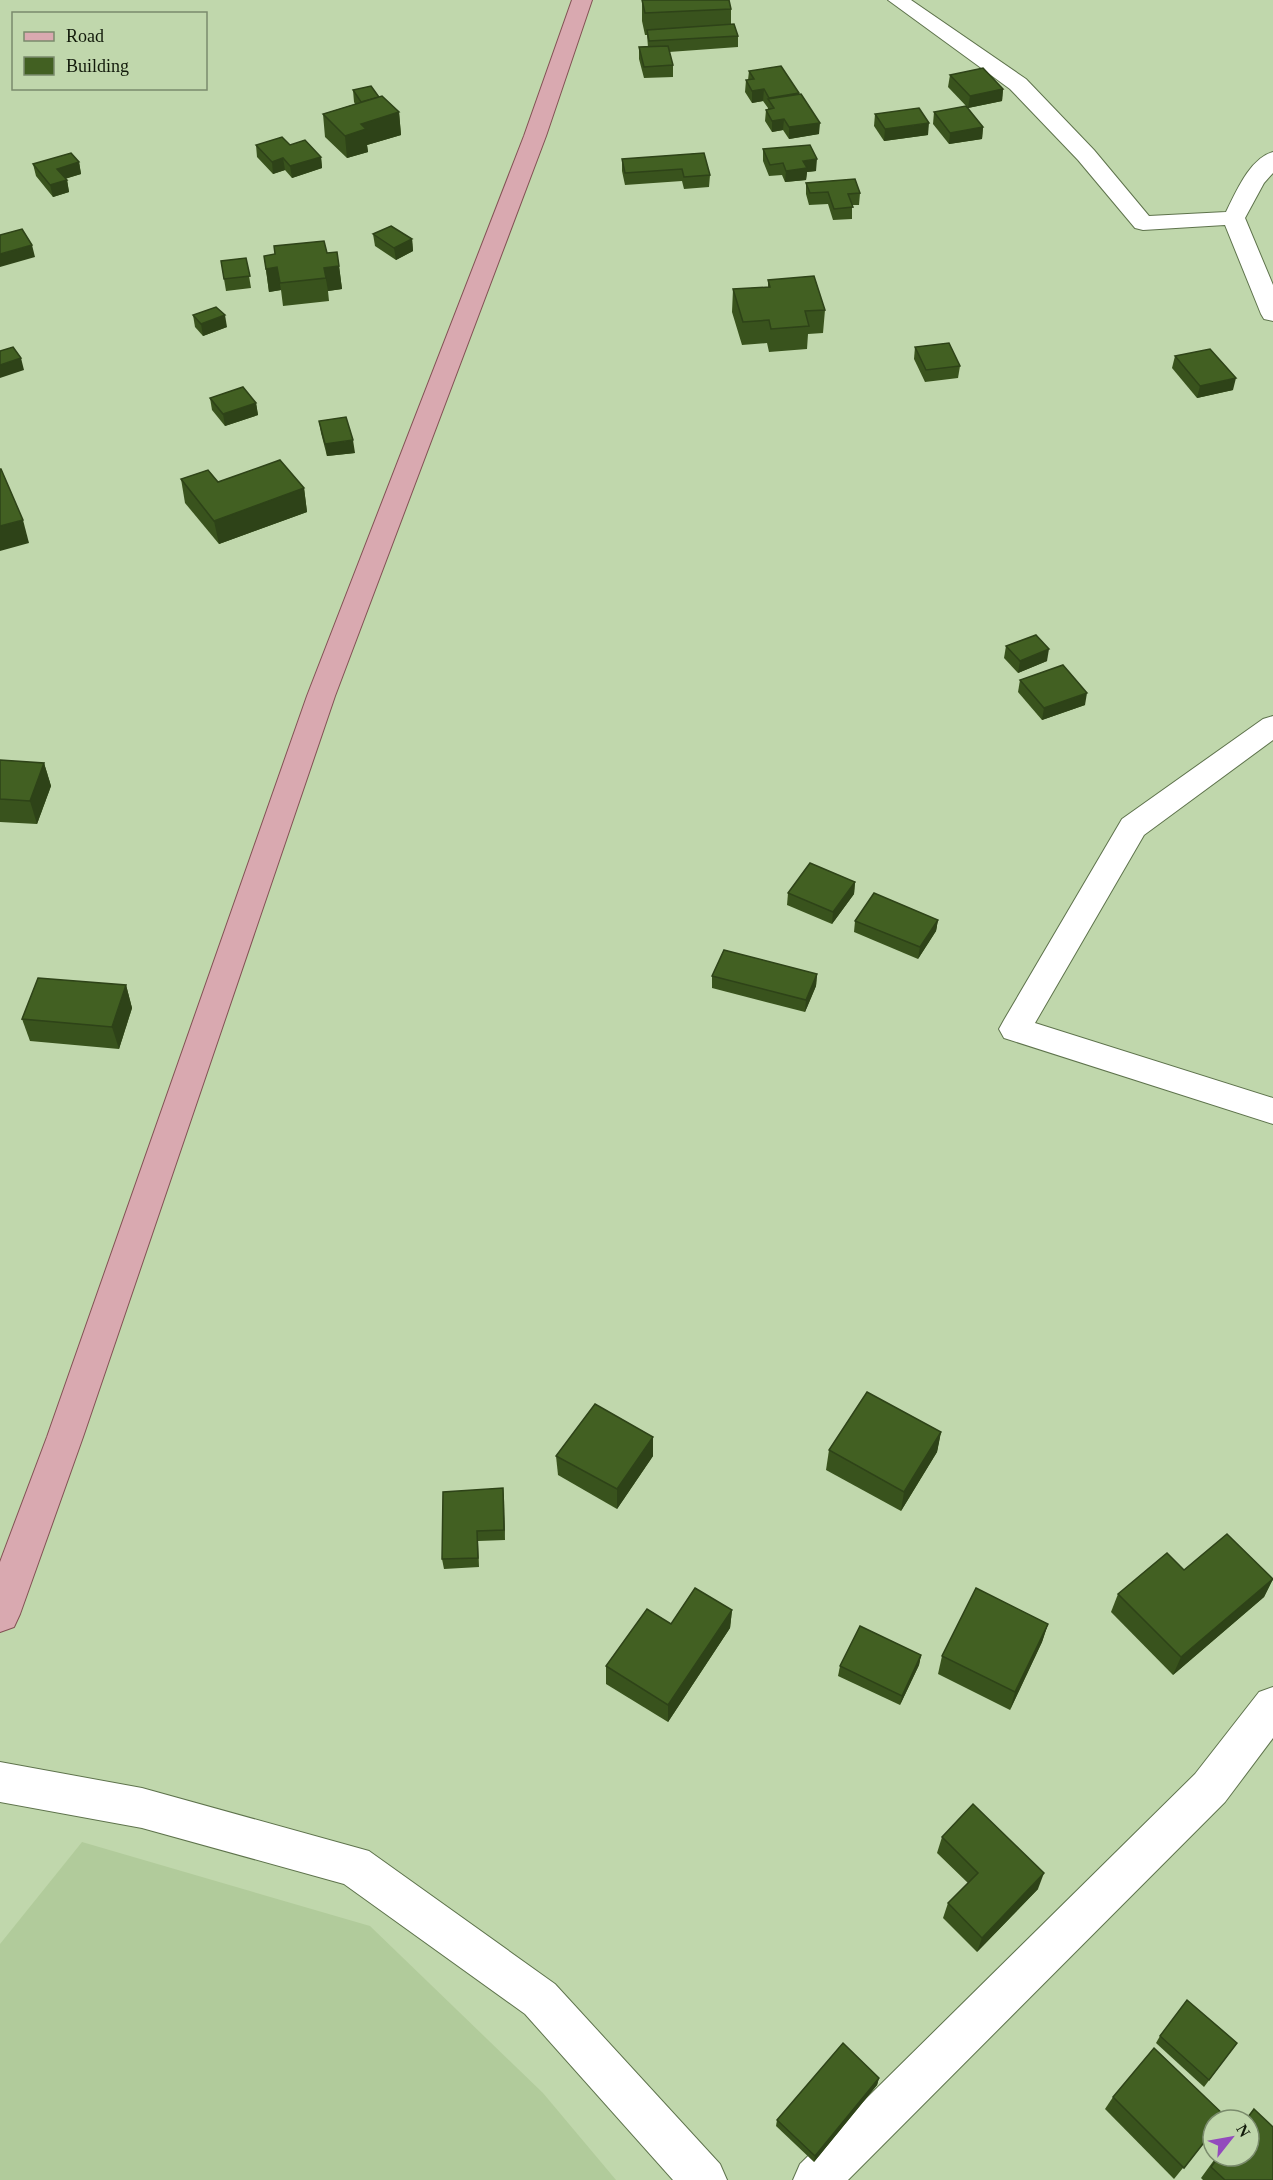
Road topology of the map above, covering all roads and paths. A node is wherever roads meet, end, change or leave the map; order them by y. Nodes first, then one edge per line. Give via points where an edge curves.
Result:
1 (582, 0) edge
2 (898, 0) edge
3 (1273, 159) edge
4 (1234, 218) junction
5 (1273, 314) edge
6 (1273, 726) edge
7 (1273, 1112) edge
8 (0, 1614) edge
9 (1273, 1706) edge
10 (0, 1782) edge
11 (704, 2180) edge
12 (816, 2180) edge

1 - 8 main road via 535,136 321,696
2 - 4 street via 1018,84 1086,155 1143,223
3 - 4 street via 1254,181
4 - 5 street
6 - 7 street via 1133,827 1015,1029
9 - 12 street via 1210,1788
10 - 11 street via 142,1808 354,1866 540,1999

